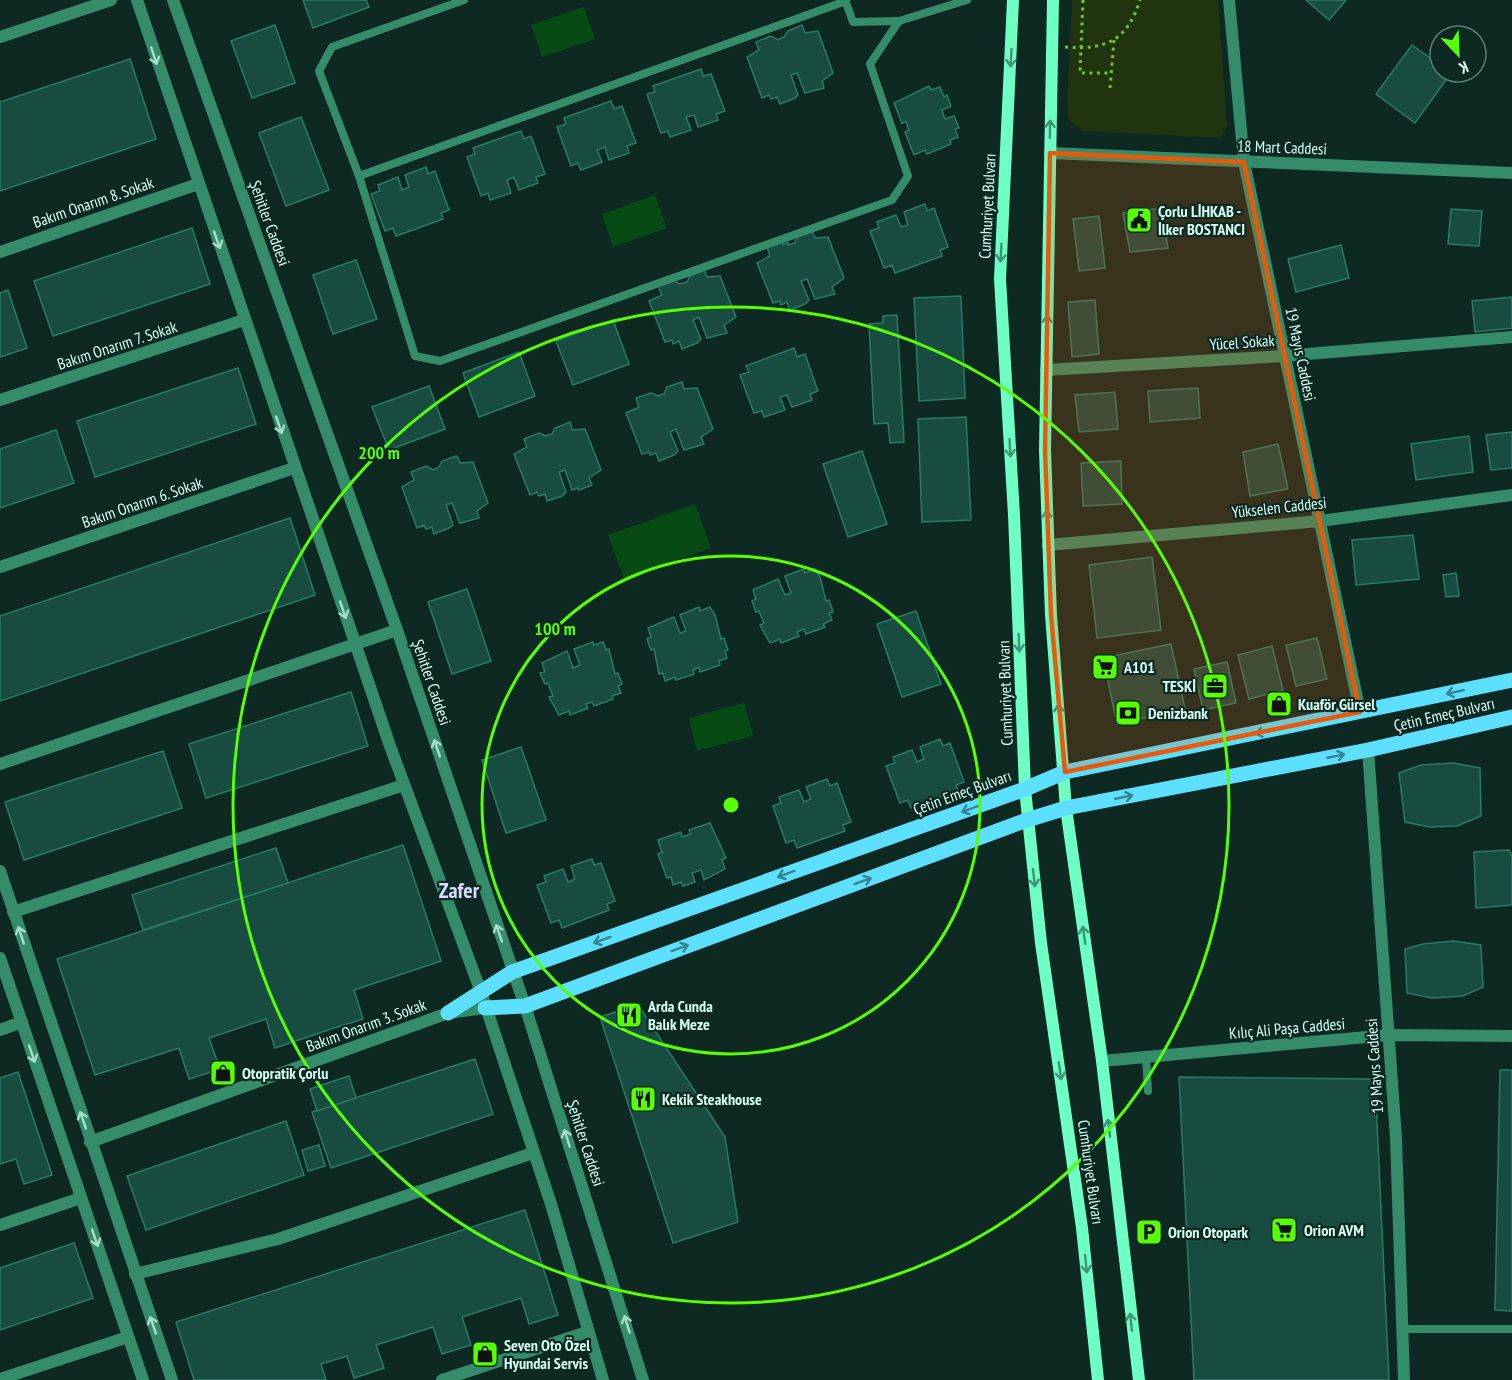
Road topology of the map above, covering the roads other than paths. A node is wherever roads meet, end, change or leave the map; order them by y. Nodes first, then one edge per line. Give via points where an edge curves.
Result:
1 (111, 0) edge
2 (136, 0) edge
3 (173, 0) edge
4 (464, 0) edge
5 (967, 0) edge
6 (1013, 0) edge
7 (1053, 0) edge
8 (1229, 0) edge
9 (845, 1) edge
10 (899, 21) junction
11 (0, 37) edge
12 (1050, 153) junction
13 (1244, 162) junction
14 (1512, 174) edge
15 (359, 176) junction
16 (198, 184) junction
17 (0, 252) edge
18 (244, 321) junction
19 (1512, 337) edge
20 (1284, 356) junction
21 (1046, 370) junction
22 (0, 400) edge
23 (294, 468) junction
24 (1512, 495) edge
25 (1320, 521) junction
26 (1048, 545) junction
27 (0, 567) edge
28 (397, 630) junction
29 (355, 645) junction
30 (1512, 680) edge
31 (1360, 712) junction
32 (1512, 717) edge
33 (1368, 750) junction
34 (0, 764) edge
35 (1065, 772) junction
36 (404, 785) junction
37 (1025, 789) junction
38 (1066, 808) junction
39 (1027, 820) junction
40 (0, 871) edge
41 (13, 912) junction
42 (0, 958) edge
43 (512, 972) junction
44 (481, 992) junction
45 (525, 1006) junction
46 (485, 1008) junction
47 (448, 1013) junction
48 (22, 1023) junction
49 (0, 1030) edge
50 (1389, 1035) junction
51 (1512, 1036) edge
52 (1146, 1057) junction
53 (1102, 1061) junction
54 (1148, 1091) dead end
55 (90, 1142) junction
56 (533, 1153) junction
57 (81, 1198) junction
58 (0, 1225) edge
59 (135, 1274) junction
60 (1402, 1329) junction
61 (1512, 1329) edge
62 (587, 1332) junction
63 (128, 1336) junction
64 (0, 1379) edge
65 (143, 1380) edge
66 (172, 1380) edge
67 (442, 1380) edge
68 (603, 1380) edge
69 (643, 1380) edge
70 (1098, 1380) edge
71 (1139, 1380) edge
72 (1404, 1380) edge

1 - 11 street
2 -> 16 street
3 - 28 street, Şehitler Caddesi
4 - 15 lane via 332,47 320,71
5 - 10 lane
6 -> 37 main road, Cumhuriyet Bulvarı via 1000,279
12 -> 7 main road, Cumhuriyet Bulvarı
8 - 13 street, 19 Mayıs Caddesi
9 - 10 lane via 853,22
9 - 15 lane
10 - 15 lane via 870,64 908,176 892,200 440,360 415,356
12 - 13 street, 18 Mart Caddesi
21 -> 12 main road, Cumhuriyet Bulvarı
13 - 14 street, 18 Mart Caddesi
13 - 20 street, 19 Mayıs Caddesi
16 - 17 street, Bakım Onarım 8. Sokak
16 -> 18 street
18 - 22 street, Bakım Onarım 7. Sokak
18 -> 23 street
19 - 20 street, Yücel Sokak
20 - 21 street, Yücel Sokak
20 - 25 street, 19 Mayıs Caddesi
26 -> 21 main road, Cumhuriyet Bulvarı
23 - 27 street, Bakım Onarım 6. Sokak
23 -> 29 street
24 - 25 street, Yükselen Caddesi
25 - 26 street, Yükselen Caddesi
25 - 31 street, 19 Mayıs Caddesi
35 -> 26 main road, Cumhuriyet Bulvarı
28 - 29 street
43 -> 28 street, Şehitler Caddesi
29 - 34 street
29 - 36 street
30 -> 31 main road, Çetin Emeç Bulvarı
31 -> 35 main road, Çetin Emeç Bulvarı
32 - 33 main road, Çetin Emeç Bulvarı
38 -> 33 main road, Çetin Emeç Bulvarı
33 - 50 street, 19 Mayıs Caddesi
35 - 37 main road, Çetin Emeç Bulvarı
35 - 38 main road, Cumhuriyet Bulvarı
36 - 41 street
36 - 44 street
37 - 39 main road, Cumhuriyet Bulvarı
37 -> 43 main road, Çetin Emeç Bulvarı
38 - 39 main road, Çetin Emeç Bulvarı
53 -> 38 main road, Cumhuriyet Bulvarı
45 -> 39 main road, Çetin Emeç Bulvarı
39 -> 70 main road, Cumhuriyet Bulvarı via 1082,1228
40 - 41 street
55 -> 41 street
42 - 48 street
43 - 44 main road, Çetin Emeç Bulvarı
43 - 45 street, Şehitler Caddesi
44 - 46 street
44 - 47 main road, Çetin Emeç Bulvarı
45 - 46 main road, Çetin Emeç Bulvarı
69 -> 45 street, Şehitler Caddesi
46 - 47 street, Bakım Onarım 3. Sokak
46 - 56 street
47 - 55 street, Bakım Onarım 3. Sokak
48 - 49 street
48 -> 57 street
50 - 51 street, Kılıç Ali Paşa Caddesi
50 - 52 street, Kılıç Ali Paşa Caddesi
50 - 60 street, 19 Mayıs Caddesi
52 - 53 street, Kılıç Ali Paşa Caddesi
52 - 54 lane
71 -> 53 main road, Cumhuriyet Bulvarı
55 - 59 street
56 - 59 street via 278,1239
56 - 62 street
57 - 58 street
57 -> 63 street
66 -> 59 street
60 - 61 lane
60 - 72 street, 19 Mayıs Caddesi
62 - 67 street
62 - 68 street
63 - 64 street
63 - 65 street

